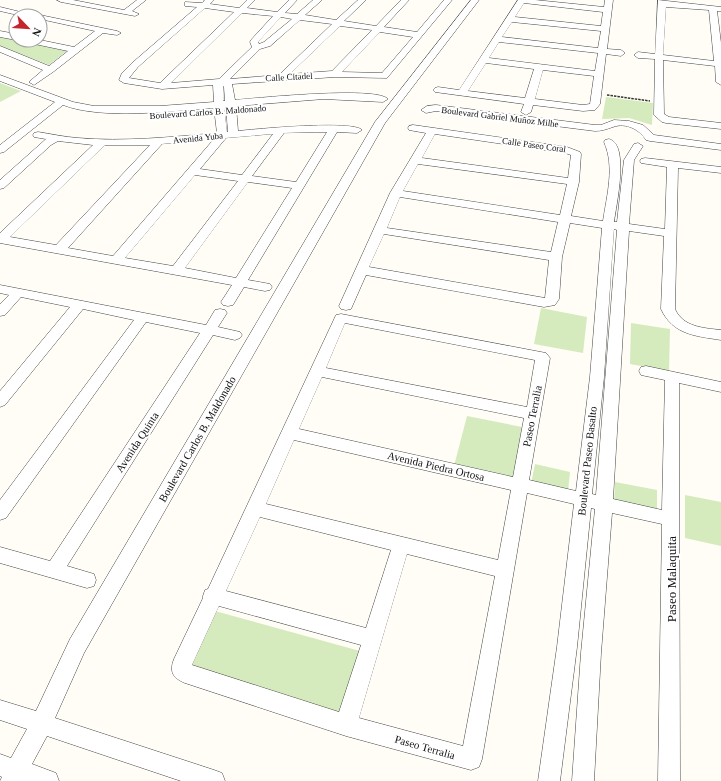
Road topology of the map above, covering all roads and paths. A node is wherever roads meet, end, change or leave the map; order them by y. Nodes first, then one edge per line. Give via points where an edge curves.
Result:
1 (61, 0) edge
2 (142, 0) edge
3 (250, 0) edge
4 (293, 0) edge
5 (318, 0) edge
6 (362, 0) edge
7 (405, 0) edge
8 (448, 0) edge
9 (475, 0) edge
10 (522, 0) edge
11 (609, 0) edge
12 (662, 2) edge
13 (207, 3) edge
14 (188, 4) dead end
15 (717, 9) edge
16 (240, 10) junction
17 (608, 10) junction
18 (126, 12) junction
19 (135, 14) dead end
20 (279, 14) junction
21 (298, 17) junction
22 (48, 19) edge
23 (509, 20) junction
24 (339, 22) junction
25 (378, 29) junction
26 (605, 29) junction
27 (101, 30) junction
28 (117, 33) dead end
29 (419, 35) junction
30 (496, 39) junction
31 (48, 44) edge
32 (257, 47) junction
33 (0, 49) edge
34 (75, 50) junction
35 (602, 50) junction
36 (621, 53) dead end
37 (638, 55) dead end
38 (659, 57) junction
39 (482, 60) junction
40 (720, 64) edge
41 (539, 67) junction
42 (50, 70) junction
43 (335, 74) junction
44 (598, 74) junction
45 (282, 77) junction
46 (0, 78) edge
47 (223, 81) junction
48 (34, 82) dead end
49 (721, 82) edge
50 (162, 86) junction
51 (438, 90) dead end
52 (462, 93) junction
53 (596, 94) junction
54 (53, 100) junction
55 (385, 102) junction
56 (529, 102) junction
57 (658, 102) junction
58 (218, 108) junction
59 (230, 108) junction
60 (524, 122) junction
61 (721, 126) edge
62 (335, 128) junction
63 (413, 128) dead end
64 (357, 130) dead end
65 (280, 131) junction
66 (432, 131) junction
67 (38, 135) dead end
68 (227, 135) junction
69 (604, 135) junction
70 (54, 138) junction
71 (0, 139) edge
72 (158, 142) junction
73 (101, 143) junction
74 (721, 147) edge
75 (644, 148) junction
76 (0, 150) edge
77 (414, 160) junction
78 (673, 164) junction
79 (721, 170) edge
80 (192, 171) junction
81 (245, 178) junction
82 (573, 182) junction
83 (0, 186) edge
84 (300, 186) junction
85 (396, 193) junction
86 (564, 219) junction
87 (616, 226) junction
88 (379, 230) junction
89 (670, 233) junction
90 (0, 239) edge
91 (60, 249) junction
92 (556, 257) junction
93 (116, 259) junction
94 (177, 270) junction
95 (363, 270) junction
96 (240, 282) junction
97 (265, 287) dead end
98 (0, 289) edge
99 (18, 293) junction
100 (79, 305) junction
101 (346, 306) dead end
102 (0, 312) edge
103 (142, 318) junction
104 (209, 329) junction
105 (235, 335) dead end
106 (721, 335) edge
107 (317, 371) junction
108 (646, 371) dead end
109 (672, 377) junction
110 (721, 387) edge
111 (0, 401) edge
112 (532, 414) junction
113 (288, 433) junction
114 (520, 484) junction
115 (583, 498) junction
116 (604, 504) junction
117 (255, 509) junction
118 (0, 513) edge
119 (671, 519) junction
120 (401, 545) junction
121 (0, 555) edge
122 (55, 570) junction
123 (504, 570) junction
124 (87, 580) dead end
125 (212, 596) junction
126 (373, 638) junction
127 (0, 710) edge
128 (42, 723) junction
129 (346, 725) junction
130 (9, 773) edge
131 (48, 781) edge
132 (214, 781) edge
133 (549, 781) edge
134 (584, 781) edge
135 (669, 781) edge

1 - 18 street
2 - 18 street
3 - 16 street
4 - 20 street
5 - 21 street
6 - 24 street
7 - 25 street
8 - 29 street
9 - 55 street
10 - 17 street
10 - 23 street
11 - 17 street
12 - 15 street
12 - 38 street
13 - 14 street
13 - 16 street
13 - 50 street, Calle Citadel via 125,75 124,80
15 - 40 street
16 - 20 street
16 - 50 street
17 - 26 street
18 - 19 street
20 - 21 street
20 - 32 street via 254,42
21 - 24 street
21 - 32 street via 267,44
22 - 27 street
23 - 26 street
23 - 30 street
24 - 25 street
24 - 45 street
25 - 29 street
25 - 43 street
26 - 35 street
27 - 28 street
27 - 34 street
29 - 43 street, Calle Citadel via 384,76
30 - 35 street
30 - 39 street
31 - 34 street
32 - 47 street
33 - 42 street
34 - 42 street
35 - 36 street
35 - 44 street
37 - 38 street
38 - 40 street
38 - 57 street
39 - 41 street
39 - 52 street
40 - 49 street
41 - 44 street
41 - 56 street
42 - 48 street
43 - 45 street, Calle Citadel
44 - 53 street
45 - 47 street, Calle Citadel
46 - 54 street, Boulevard Carlos B. Maldonado
47 - 50 street, Calle Citadel
47 - 58 street via 217,86
47 - 59 street via 229,86
51 - 52 street
52 - 56 street
53 - 56 street via 595,104 590,108
53 - 57 path
54 - 58 street, Boulevard Carlos B. Maldonado via 91,114 117,117
54 - 71 street
54 - 76 street
55 - 59 street, Boulevard Carlos B. Maldonado
55 - 128 street, Boulevard Carlos B. Maldonado via 380,122 77,646
56 - 60 street
57 - 61 street via 658,115 666,120
58 - 59 street, Boulevard Carlos B. Maldonado
58 - 68 street
59 - 68 street
60 - 60 street, Boulevard Gabriel Muñoz Milhe via 436,108 426,111 433,114
60 - 69 street, Boulevard Gabriel Muñoz Milhe
62 - 64 street, Avenida Yuba
62 - 65 street, Avenida Yuba
62 - 84 street, Avenida Quinta
63 - 66 street, Calle Paseo Coral
65 - 68 street, Avenida Yuba
65 - 81 street
66 - 77 street
66 - 82 street, Calle Paseo Coral via 572,151 577,155
67 - 70 street, Avenida Yuba
68 - 72 street, Avenida Yuba
68 - 80 street
69 - 75 street via 623,146
69 - 75 street, Boulevard Gabriel Muñoz Milhe via 614,123 630,124 644,130
69 - 87 street, Boulevard Paseo Basalto via 614,153 616,166
70 - 73 street, Avenida Yuba
70 - 83 street
72 - 73 street, Avenida Yuba
72 - 91 street
73 - 90 street
74 - 75 street
75 - 78 street
75 - 87 street, Boulevard Paseo Basalto via 630,160
77 - 82 street
77 - 85 street
78 - 79 street
78 - 89 street
80 - 81 street
80 - 93 street
81 - 84 street
81 - 94 street
82 - 86 street, Calle Paseo Coral
84 - 96 street, Avenida Quinta
85 - 86 street
85 - 88 street
86 - 87 street
86 - 92 street, Calle Paseo Coral
87 - 89 street
87 - 115 street, Boulevard Paseo Basalto via 605,290
87 - 116 street, Boulevard Paseo Basalto
88 - 92 street
88 - 95 street
89 - 106 street via 670,314 674,321 690,329
90 - 91 street
91 - 93 street
92 - 95 street, Calle Paseo Coral via 552,299 544,303
93 - 94 street
94 - 96 street
95 - 101 street
96 - 97 street
96 - 104 street, Avenida Quinta
98 - 99 street
99 - 100 street
99 - 102 street
100 - 103 street
100 - 111 street
103 - 104 street
103 - 118 street
104 - 105 street
104 - 122 street, Avenida Quinta
107 - 112 street
107 - 112 street, Paseo Terralia via 340,319 343,318 541,356 543,358
107 - 113 street, Paseo Terralia
108 - 109 street
109 - 110 street
109 - 119 street, Paseo Malaquita
112 - 114 street, Paseo Terralia
113 - 114 street, Avenida Piedra Ortosa
113 - 117 street, Paseo Terralia
114 - 115 street, Avenida Piedra Ortosa
114 - 123 street, Paseo Terralia
115 - 116 street, Avenida Piedra Ortosa
115 - 133 street, Boulevard Paseo Basalto
116 - 119 street, Avenida Piedra Ortosa
116 - 134 street, Boulevard Paseo Basalto via 591,653
117 - 120 street
117 - 125 street, Paseo Terralia
119 - 135 street, Paseo Malaquita
120 - 123 street
120 - 126 street
121 - 122 street
122 - 124 street
123 - 129 street, Paseo Terralia via 471,759
125 - 126 street
125 - 129 street, Paseo Terralia via 181,670
126 - 129 street
127 - 128 street
128 - 130 street, Boulevard Carlos B. Maldonado
128 - 132 street
130 - 131 street

